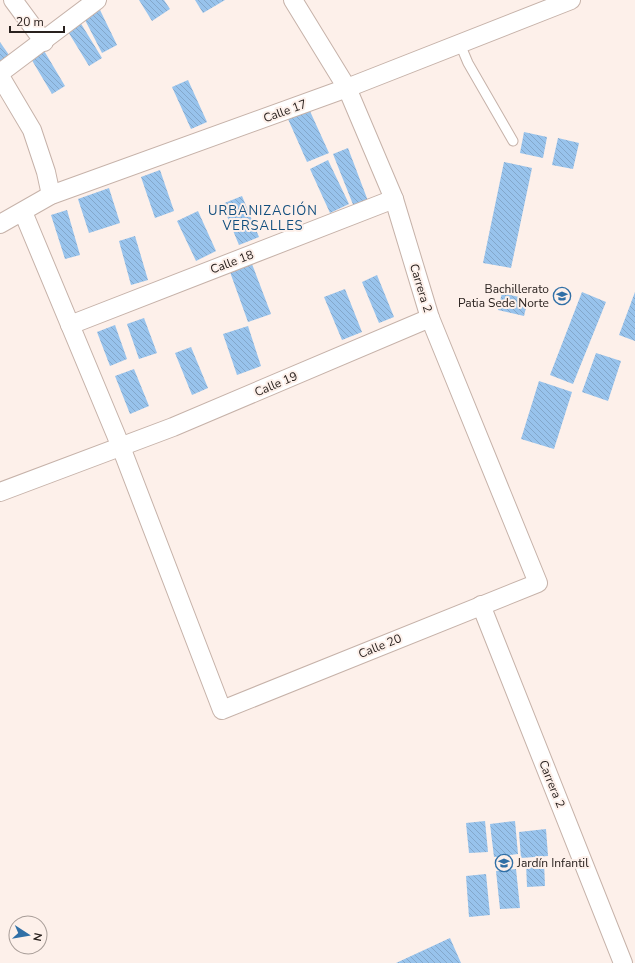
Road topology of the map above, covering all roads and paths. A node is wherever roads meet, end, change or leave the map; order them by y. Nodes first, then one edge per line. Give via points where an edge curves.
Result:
1 (13, 0) edge
2 (97, 0) edge
3 (293, 0) edge
4 (571, 0) edge
5 (44, 42) junction
6 (460, 44) junction
7 (0, 75) edge
8 (347, 88) junction
9 (514, 141) dead end
10 (50, 195) junction
11 (394, 199) junction
12 (23, 212) junction
13 (0, 224) edge
14 (430, 318) junction
15 (70, 325) junction
16 (121, 447) junction
17 (0, 492) edge
18 (538, 583) joint
19 (481, 605) junction
20 (623, 963) edge

1 - 5 street
2 - 5 street
3 - 8 street, Carrera 2
4 - 6 street, Calle 17
5 - 7 street
6 - 8 street, Calle 17
6 - 9 lane via 468,63
7 - 10 street via 32,130 46,172
8 - 10 street, Calle 17
8 - 11 street, Carrera 2
10 - 12 street, Calle 17
11 - 14 street, Carrera 2
11 - 15 street, Calle 18
12 - 13 street, Calle 17
12 - 15 street
14 - 16 street, Calle 19 via 173,428
14 - 18 street, Carrera 2
15 - 16 street
16 - 17 street, Calle 19
16 - 19 street, Calle 20 via 222,710
18 - 19 street, Calle 20
19 - 20 street, Carrera 2

